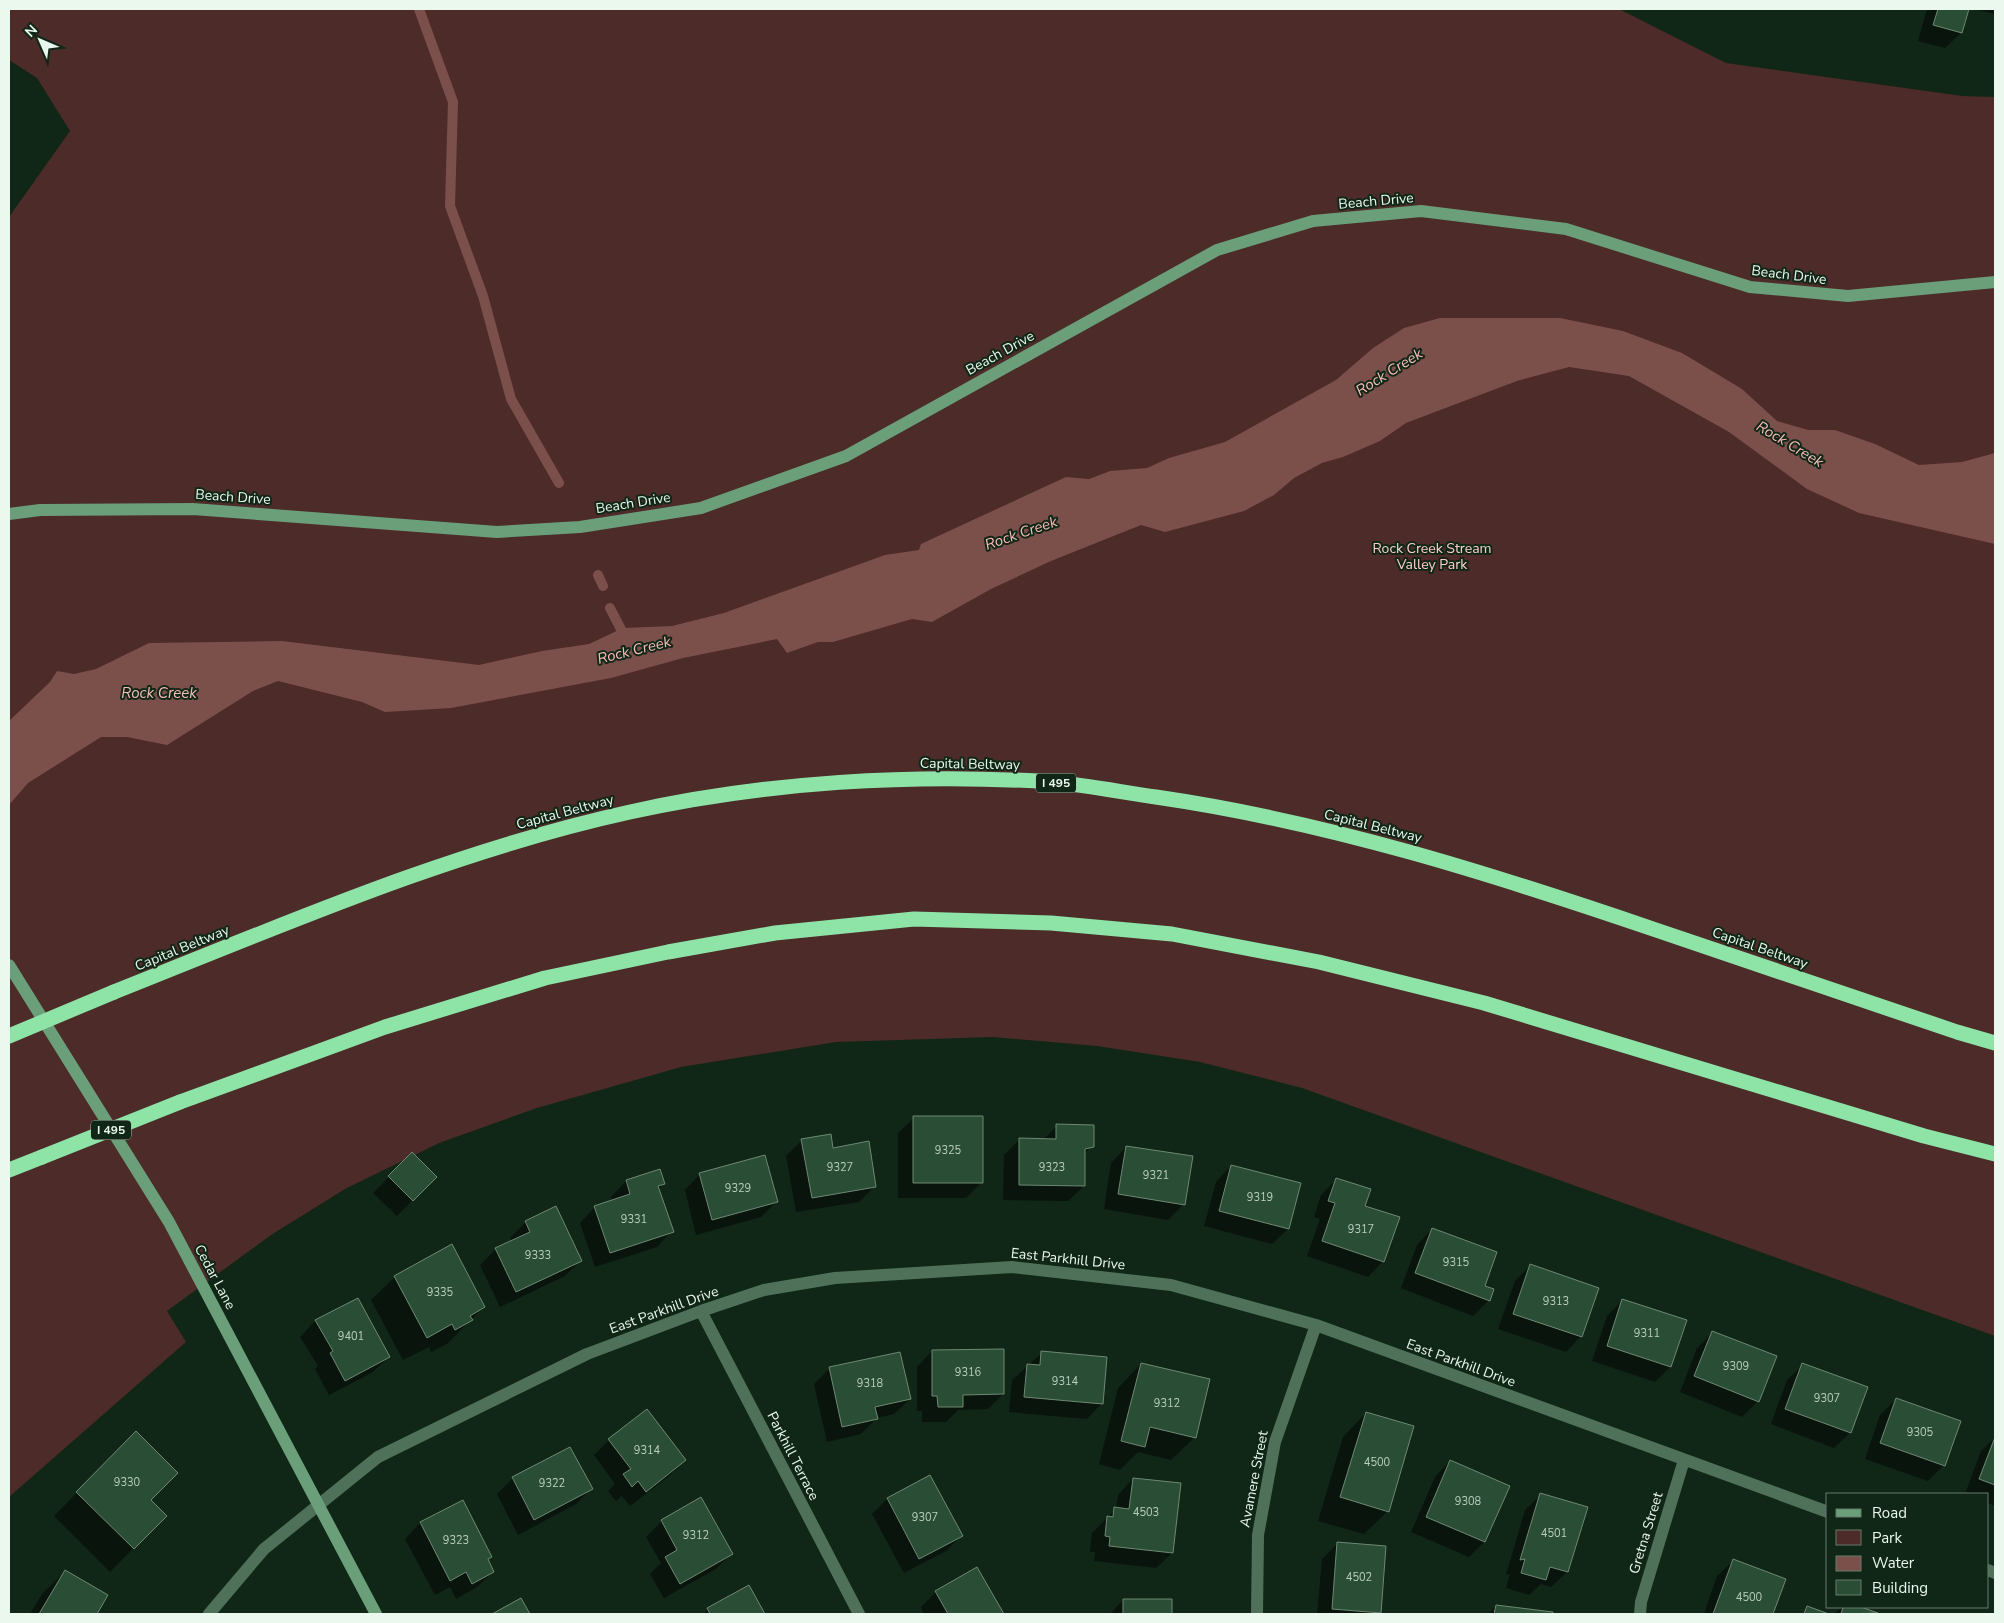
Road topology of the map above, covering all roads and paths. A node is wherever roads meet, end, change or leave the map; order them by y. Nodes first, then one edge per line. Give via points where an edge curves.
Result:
1 (1995, 282) edge
2 (9, 514) edge
3 (9, 964) edge
4 (9, 1036) edge
5 (1995, 1043) edge
6 (1995, 1154) edge
7 (9, 1170) edge
8 (701, 1311) junction
9 (1316, 1325) junction
10 (1684, 1460) junction
11 (320, 1504) junction
12 (1826, 1511) edge
13 (209, 1614) edge
14 (376, 1614) edge
15 (859, 1614) edge
16 (1257, 1614) edge
17 (1640, 1614) edge

1 - 2 street, Beach Drive via 1848,296 1750,287 1566,229 1421,212 1313,221 1217,250 846,456 700,508 580,527 497,532 193,509 40,510
3 - 11 street, Cedar Lane via 169,1222
4 - 5 highway, Capital Beltway / I 495, bridge via 338,903 486,849 631,812 760,790 894,780 1053,782 1207,805 1360,837 1519,884
6 - 7 highway, I 495, bridge via 1924,1136 1484,1003 1319,962 1172,934 1051,923 914,919 775,932 545,978 385,1027 180,1102
8 - 9 street, East Parkhill Drive via 764,1290 835,1278 1012,1266 1171,1285
8 - 11 street, East Parkhill Drive via 587,1354 378,1457
8 - 15 street, Parkhill Terrace
9 - 10 street, East Parkhill Drive
9 - 16 street, Avamere Street via 1275,1442 1258,1535
10 - 12 street, East Parkhill Drive
10 - 17 street, Gretna Street
11 - 13 street, East Parkhill Drive via 264,1549
11 - 14 street, Cedar Lane

